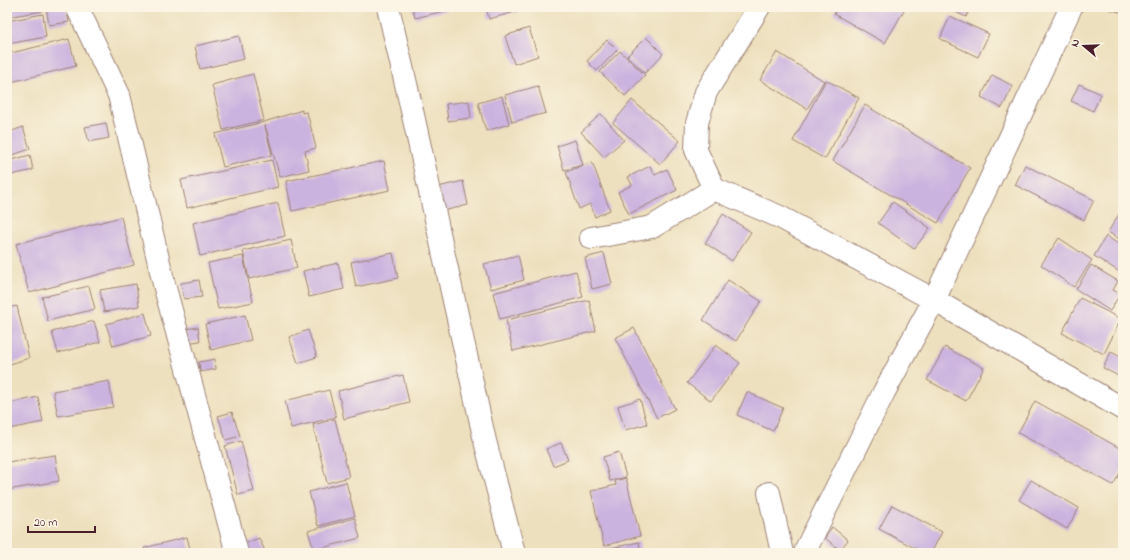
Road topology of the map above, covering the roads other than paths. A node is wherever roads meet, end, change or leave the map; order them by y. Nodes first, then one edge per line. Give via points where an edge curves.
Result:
1 (77, 7) edge
2 (388, 7) edge
3 (759, 7) edge
4 (1071, 7) edge
5 (714, 189) junction
6 (591, 238) dead end
7 (934, 300) junction
8 (1123, 409) edge
9 (769, 494) dead end
10 (806, 549) dead end
11 (237, 553) edge
12 (514, 553) edge
13 (782, 553) edge

1 - 11 street via 119,95 165,288
2 - 12 street via 485,441
3 - 5 street via 706,92 697,122 696,150
4 - 7 street
5 - 6 street via 652,227
5 - 7 street via 780,217
7 - 8 street
7 - 10 street via 884,392
9 - 13 street

